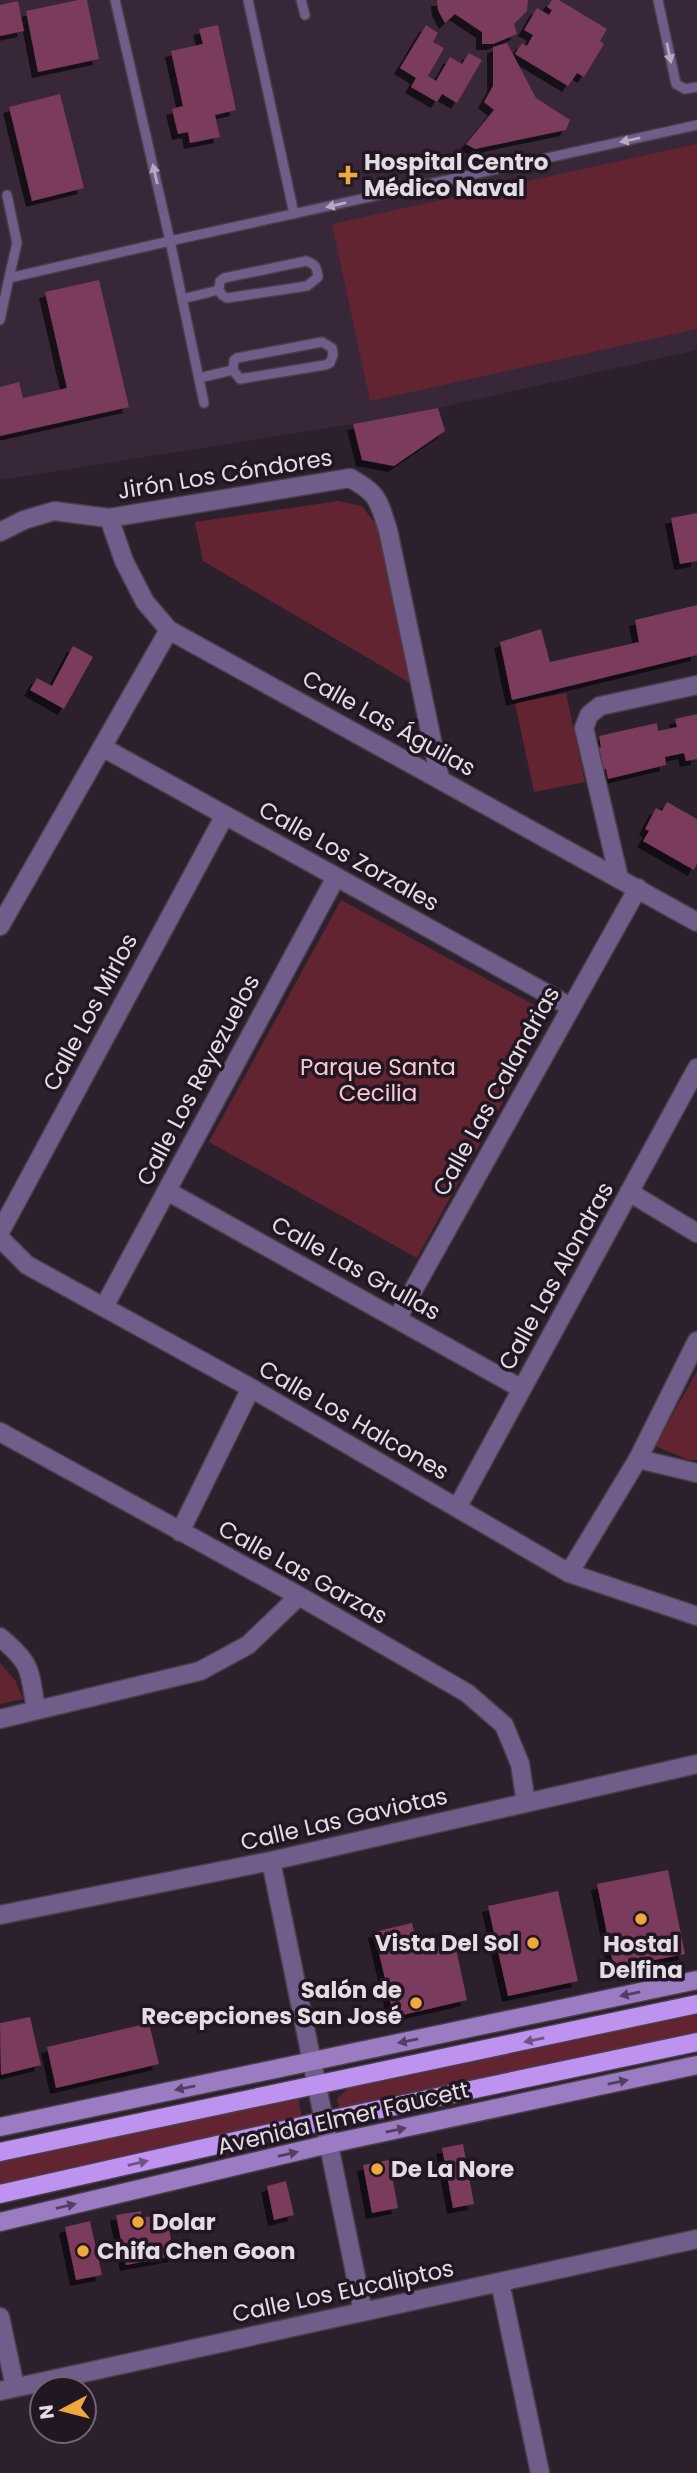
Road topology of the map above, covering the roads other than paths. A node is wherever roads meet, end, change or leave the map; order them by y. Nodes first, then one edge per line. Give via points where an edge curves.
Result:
1 (115, 0) edge
2 (248, 0) edge
3 (301, 0) edge
4 (658, 0) edge
5 (305, 15) dead end
6 (697, 87) edge
7 (697, 125) edge
8 (7, 195) dead end
9 (293, 214) junction
10 (170, 241) junction
11 (9, 278) junction
12 (219, 290) junction
13 (182, 299) junction
14 (0, 320) edge
15 (233, 370) junction
16 (199, 378) junction
17 (204, 403) dead end
18 (109, 519) junction
19 (0, 532) edge
20 (169, 630) junction
21 (697, 685) edge
22 (102, 747) junction
23 (440, 779) junction
24 (225, 815) junction
25 (336, 877) junction
26 (618, 878) junction
27 (638, 888) junction
28 (697, 922) edge
29 (0, 926) edge
30 (571, 1007) junction
31 (696, 1071) edge
32 (167, 1191) junction
33 (629, 1192) junction
34 (0, 1232) edge
35 (697, 1233) edge
36 (0, 1238) edge
37 (104, 1307) junction
38 (397, 1319) junction
39 (697, 1341) edge
40 (251, 1388) junction
41 (522, 1389) junction
42 (0, 1432) edge
43 (638, 1459) junction
44 (697, 1474) edge
45 (457, 1508) junction
46 (180, 1532) junction
47 (569, 1573) junction
48 (299, 1595) junction
49 (696, 1622) edge
50 (0, 1637) edge
51 (36, 1710) junction
52 (0, 1719) edge
53 (697, 1764) edge
54 (526, 1803) junction
55 (271, 1861) junction
56 (0, 1915) edge
57 (697, 1980) edge
58 (697, 2004) edge
59 (697, 2042) edge
60 (312, 2061) junction
61 (697, 2065) edge
62 (317, 2086) junction
63 (324, 2121) junction
64 (0, 2127) edge
65 (329, 2144) junction
66 (0, 2152) edge
67 (0, 2194) edge
68 (0, 2222) edge
69 (697, 2239) edge
70 (500, 2282) junction
71 (363, 2312) junction
72 (0, 2317) edge
73 (8, 2389) edge
74 (540, 2473) edge

10 -> 1 lane
2 - 9 lane
3 - 5 lane
4 -> 6 lane via 676,84 685,89
7 -> 9 lane
8 - 11 lane via 17,243
9 - 10 lane
10 - 11 lane
10 - 13 lane
11 - 14 lane
12 - 12 lane via 228,298 307,286 318,276 317,268 306,261 238,275 220,281
12 - 13 lane
13 - 16 lane
15 - 15 lane via 240,379 325,365 330,363 332,348 321,342 237,358
15 - 16 lane
16 - 17 lane
18 - 19 street, Jirón Los Cóndores via 54,511
18 - 20 street, Calle Las Águilas via 145,601
18 - 23 street, Jirón Los Cóndores via 350,478 365,487 377,497 388,530
20 - 22 street
20 - 23 street, Calle Las Águilas
21 - 26 street via 600,706 584,727
22 - 24 street, Calle Los Zorzales
22 - 29 street
23 - 26 street, Calle Las Águilas
24 - 25 street, Calle Los Zorzales
24 - 34 street, Calle Los Mirlos
25 - 30 street, Calle Los Zorzales
25 - 32 street, Calle Los Reyezuelos
26 - 27 street, Calle Las Águilas
27 - 28 street, Calle Las Águilas
27 - 30 street, Calle Las Calandrias
30 - 38 street, Calle Las Calandrias
31 - 33 street, Calle Las Alondras
32 - 37 street, Calle Los Reyezuelos
32 - 38 street, Calle Las Grullas
33 - 35 street
33 - 41 street, Calle Las Alondras
36 - 37 street, Calle Los Halcones via 27,1265
37 - 40 street, Calle Los Halcones
38 - 41 street, Calle Las Grullas
39 - 43 street
40 - 45 street, Calle Los Halcones
40 - 46 street
41 - 45 street, Calle Las Alondras
42 - 46 street, Calle Las Garzas
43 - 44 street
43 - 47 street
45 - 47 street, Calle Los Halcones
46 - 48 street, Calle Las Garzas
47 - 49 street, Calle Los Halcones
48 - 51 street via 248,1645 200,1671
48 - 54 street, Calle Las Garzas via 467,1693 504,1725 520,1764
50 - 51 street via 28,1665
51 - 52 street
53 - 54 street, Calle Las Gaviotas
54 - 55 street, Calle Las Gaviotas
55 - 56 street, Calle Las Gaviotas
55 - 60 street
57 -> 60 main road
58 -> 62 main road, Avenida Elmer Faucett
59 - 63 main road, Avenida Elmer Faucett
60 - 62 street
60 -> 64 main road
65 -> 61 main road, Avenida Elmer Faucett
62 - 63 street
62 - 66 main road, Avenida Elmer Faucett
63 - 65 street
67 -> 63 main road, Avenida Elmer Faucett
68 -> 65 main road, Avenida Elmer Faucett
65 - 71 street
69 - 70 street, Calle Los Eucaliptos
70 - 71 street, Calle Los Eucaliptos
70 - 74 street
71 - 73 street, Calle Los Eucaliptos
72 - 73 street

